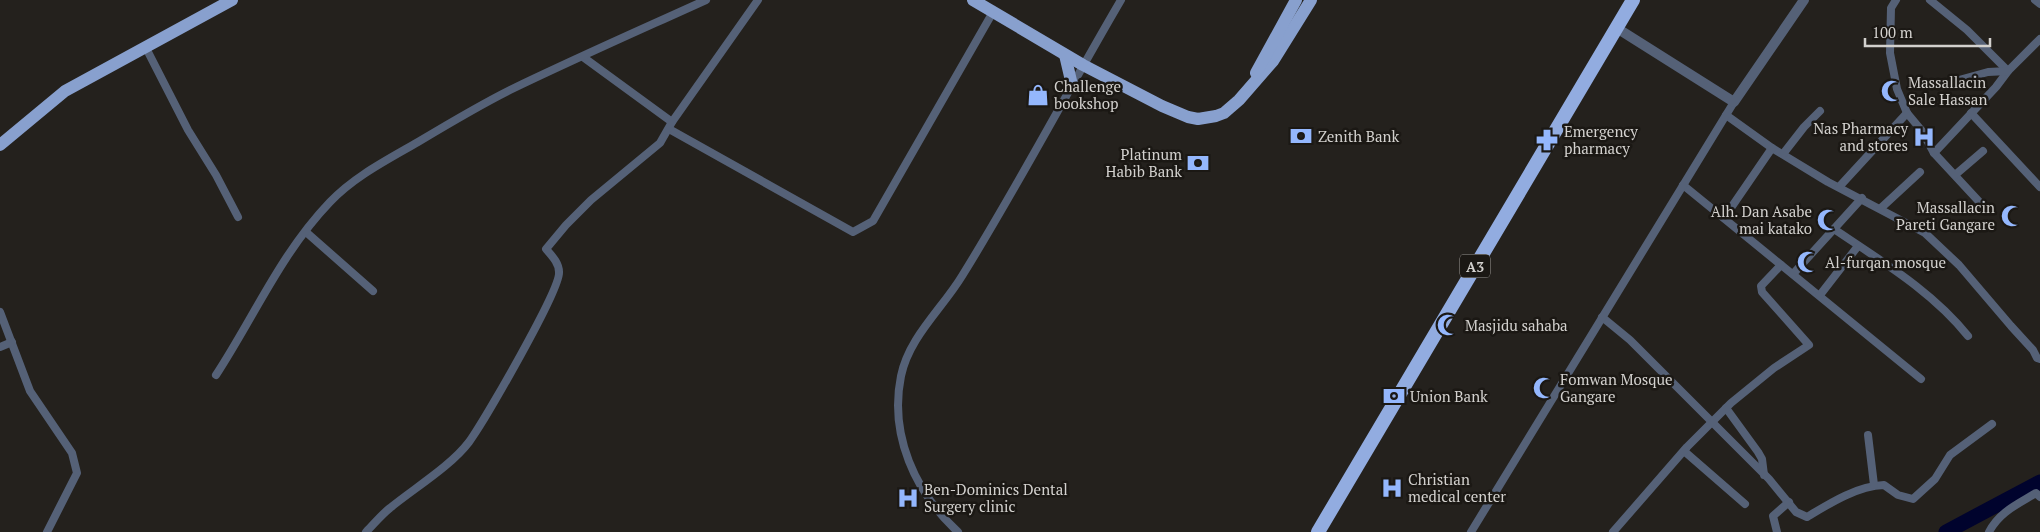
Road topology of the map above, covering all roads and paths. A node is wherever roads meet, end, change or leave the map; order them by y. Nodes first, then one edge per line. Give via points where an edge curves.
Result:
1 (232, 0) edge
2 (706, 0) edge
3 (758, 0) edge
4 (973, 0) edge
5 (1121, 0) edge
6 (1296, 0) edge
7 (1311, 0) edge
8 (1632, 0) edge
9 (1642, 0) edge
10 (1804, 0) edge
11 (1896, 0) edge
12 (1930, 0) edge
13 (2035, 0) edge
14 (2040, 4) edge
15 (993, 12) junction
16 (1623, 32) junction
17 (2040, 39) edge
18 (146, 48) junction
19 (1065, 54) junction
20 (583, 57) junction
21 (1083, 65) junction
22 (2008, 71) junction
23 (1952, 80) dead end
24 (1072, 84) junction
25 (1246, 92) junction
26 (1734, 102) junction
27 (1820, 111) dead end
28 (1907, 113) junction
29 (1972, 113) junction
30 (1726, 115) junction
31 (670, 125) junction
32 (0, 145) edge
33 (1772, 148) junction
34 (1983, 151) dead end
35 (1934, 153) junction
36 (1782, 154) junction
37 (1920, 172) dead end
38 (1955, 175) junction
39 (1683, 185) junction
40 (2040, 187) edge
41 (1840, 188) junction
42 (1862, 198) junction
43 (1882, 208) junction
44 (1985, 208) dead end
45 (238, 217) dead end
46 (1724, 218) junction
47 (1834, 229) junction
48 (306, 232) junction
49 (1858, 246) junction
50 (1781, 265) junction
51 (1793, 274) junction
52 (373, 291) dead end
53 (1820, 296) junction
54 (0, 312) edge
55 (1602, 317) junction
56 (1968, 336) dead end
57 (12, 342) junction
58 (0, 347) edge
59 (2040, 359) edge
60 (216, 375) dead end
61 (1920, 379) dead end
62 (1726, 408) junction
63 (1711, 423) junction
64 (1992, 424) dead end
65 (1868, 434) dead end
66 (1684, 451) junction
67 (1764, 475) junction
68 (1874, 485) junction
69 (2040, 497) edge
70 (1789, 502) junction
71 (1745, 504) dead end
72 (47, 532) edge
73 (366, 532) edge
74 (958, 532) edge
75 (1318, 532) edge
76 (1329, 532) edge
77 (1471, 532) edge
78 (1613, 532) edge
79 (1777, 532) edge
80 (1989, 532) edge

1 - 18 main road
2 - 20 street
3 - 31 street
4 - 15 main road
5 - 21 street
6 - 25 main road
7 - 25 main road via 1273,62
8 - 75 highway, A3
9 - 16 highway, A3
10 - 26 street
11 - 28 street via 1891,8 1890,53 1897,89
12 - 22 street via 1967,30
13 - 14 street
15 - 19 main road
15 - 31 street via 873,221 853,232
16 - 26 street
16 - 76 highway, A3
17 - 22 street
18 - 32 main road via 65,91
18 - 45 street
19 - 21 main road
19 - 24 main road
20 - 31 street
20 - 48 street via 484,104 362,175 329,203
21 - 24 street
21 - 25 main road via 1162,106 1198,119 1224,113
22 - 23 street
22 - 29 street
24 - 74 street via 962,278 915,341 903,366 898,416 907,456 926,495
26 - 30 street
27 - 36 street
28 - 35 street
28 - 41 street
29 - 35 street
29 - 40 street
30 - 33 street
30 - 39 street
31 - 73 street via 660,143 591,200 546,250 555,259 560,272 557,281 540,319 468,443 389,508
33 - 36 street
33 - 46 street
34 - 38 street
35 - 38 street
36 - 41 street
37 - 43 street
38 - 44 street
39 - 46 street
39 - 55 street
41 - 42 street
42 - 43 street
42 - 47 street
43 - 59 street via 1925,233 1960,265
46 - 50 street
47 - 49 street
47 - 51 street
48 - 52 street
48 - 60 street via 279,266
49 - 53 street
49 - 56 street via 1916,286 1947,312
50 - 51 street
50 - 62 street via 1761,286 1762,292 1809,345 1774,368
51 - 53 street
53 - 61 street
54 - 57 street
55 - 63 street via 1630,340
55 - 77 street
57 - 58 street
57 - 72 street via 30,391 72,453 77,473
62 - 63 street
62 - 67 street via 1762,459
63 - 66 street
63 - 67 street
64 - 68 street via 1950,454 1914,499 1898,495 1884,485
65 - 68 street
66 - 71 street
66 - 78 street
67 - 70 street
68 - 70 street via 1861,488 1807,517 1796,512
69 - 80 street via 2036,493 2001,514
70 - 79 street via 1773,516

